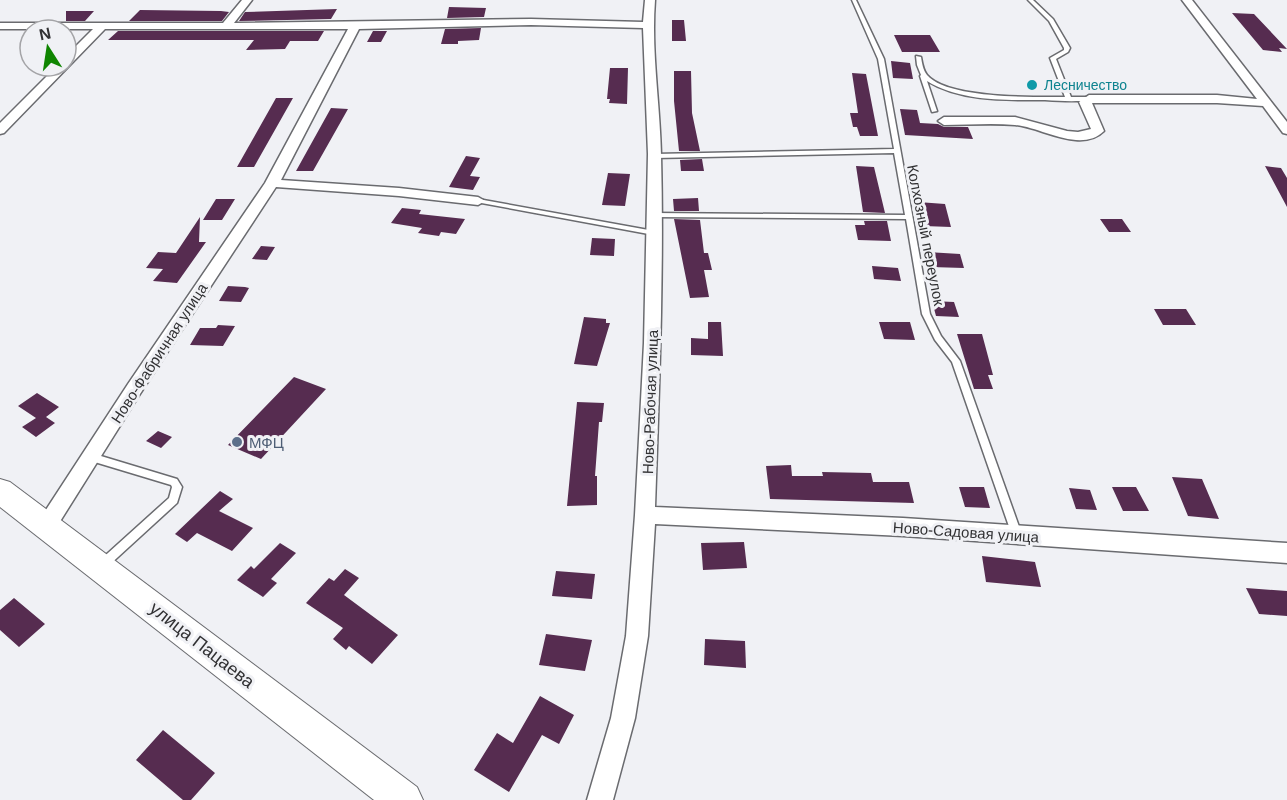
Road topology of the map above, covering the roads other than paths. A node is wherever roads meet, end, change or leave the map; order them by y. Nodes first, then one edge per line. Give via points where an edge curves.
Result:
1 (247, 0) edge
2 (650, 0) edge
3 (854, 0) edge
4 (1030, 0) edge
5 (1187, 0) edge
6 (227, 25) junction
7 (648, 25) junction
8 (0, 26) edge
9 (102, 26) junction
10 (355, 26) junction
11 (78, 51) edge
12 (918, 57) dead end
13 (922, 74) junction
14 (51, 78) edge
15 (1069, 99) junction
16 (1089, 99) junction
17 (1266, 103) junction
18 (934, 111) dead end
19 (944, 121) dead end
20 (0, 130) edge
21 (1287, 130) edge
22 (896, 151) junction
23 (655, 156) junction
24 (272, 183) junction
25 (478, 201) joint
26 (908, 217) junction
27 (654, 224) junction
28 (91, 457) junction
29 (0, 491) edge
30 (645, 515) junction
31 (47, 525) junction
32 (1017, 536) junction
33 (1287, 553) edge
34 (101, 566) junction
35 (404, 800) edge
36 (600, 800) edge

1 - 6 street
2 - 7 street, Ново-Рабочая улица
3 - 22 lane, Колхозный переулок via 880,59
4 - 15 lane via 1052,20 1067,48 1053,61
5 - 17 street
6 - 9 street
6 - 10 street
7 - 10 street via 531,22
7 - 23 street, Ново-Рабочая улица
8 - 9 street
9 - 11 street
10 - 24 street, Ново-Фабричная улица
12 - 13 lane
13 - 15 lane via 937,85 955,90
13 - 18 lane
14 - 20 street
15 - 16 lane
16 - 17 street
16 - 19 street via 1084,102 1098,131 1093,134 1065,135 1016,121
17 - 21 street
22 - 23 lane
22 - 26 lane, Колхозный переулок
23 - 27 street, Ново-Рабочая улица
24 - 25 street
24 - 28 street, Ново-Фабричная улица
25 - 27 lane
26 - 27 lane
26 - 32 lane, Колхозный переулок via 926,314 938,339 956,361
27 - 30 street, Ново-Рабочая улица
28 - 31 street, Ново-Фабричная улица
28 - 34 lane via 174,482 177,487 173,500
29 - 31 street, улица Пацаева
30 - 32 street, Ново-Садовая улица
30 - 36 street, Ново-Рабочая улица via 635,648 623,718
31 - 34 street, улица Пацаева
32 - 33 street, Ново-Садовая улица
34 - 35 street, улица Пацаева

